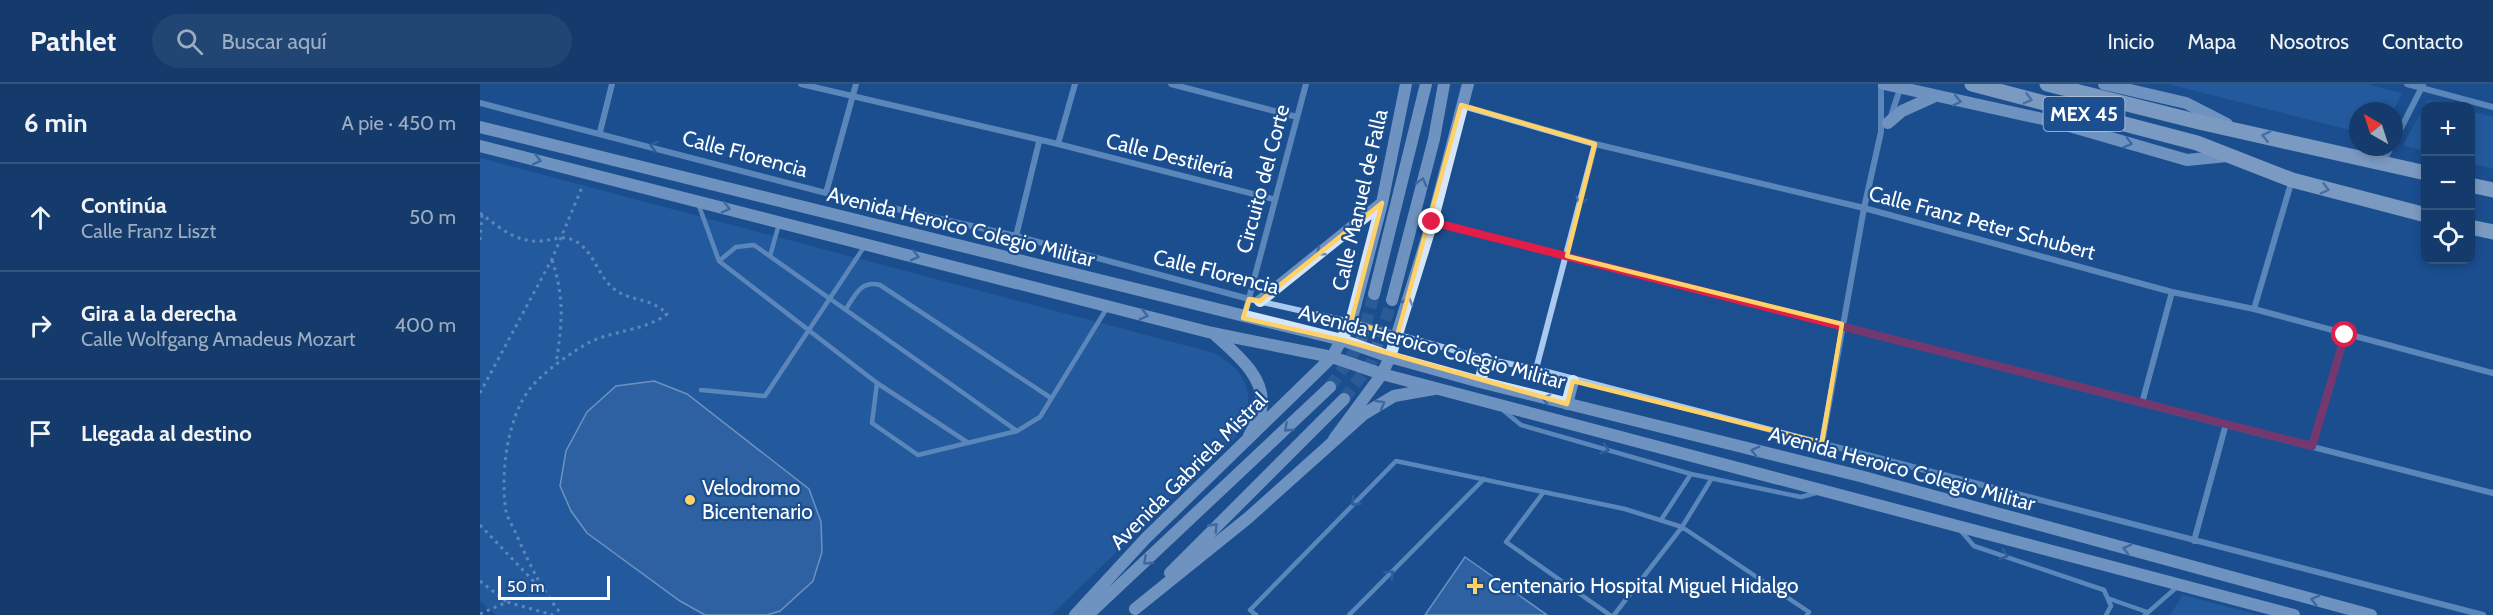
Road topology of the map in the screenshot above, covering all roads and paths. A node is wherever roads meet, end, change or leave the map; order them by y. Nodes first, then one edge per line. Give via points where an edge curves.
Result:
1 (612, 84) edge
2 (801, 84) edge
3 (856, 84) edge
4 (1075, 84) edge
5 (1171, 84) edge
6 (1305, 84) edge
7 (1407, 84) edge
8 (1426, 84) edge
9 (1444, 84) edge
10 (1468, 84) edge
11 (1882, 84) edge
12 (1972, 84) edge
13 (2047, 84) edge
14 (2104, 84) edge
15 (2407, 84) edge
16 (2423, 86) edge
17 (1900, 87) edge
18 (853, 95) junction
19 (1934, 96) junction
20 (480, 103) edge
21 (1461, 105) junction
22 (2493, 107) edge
23 (1297, 117) junction
24 (2403, 125) edge
25 (480, 127) edge
26 (1885, 128) junction
27 (2233, 128) junction
28 (600, 132) junction
29 (1039, 142) junction
30 (1058, 144) junction
31 (1595, 144) junction
32 (480, 146) edge
33 (2230, 156) junction
34 (2387, 156) edge
35 (2384, 162) junction
36 (2421, 172) edge
37 (588, 173) junction
38 (2292, 180) junction
39 (2475, 186) edge
40 (2493, 190) edge
41 (826, 193) junction
42 (1274, 200) junction
43 (697, 201) junction
44 (1382, 203) junction
45 (1864, 208) junction
46 (481, 214) edge
47 (2421, 214) edge
48 (480, 220) edge
49 (779, 221) junction
50 (1432, 222) junction
51 (2475, 228) edge
52 (2493, 232) edge
53 (1016, 236) junction
54 (561, 237) junction
55 (480, 240) edge
56 (866, 244) junction
57 (770, 256) junction
58 (1567, 256) junction
59 (552, 259) junction
60 (719, 261) junction
61 (2172, 291) junction
62 (1374, 294) tunnel mouth
63 (831, 299) junction
64 (1254, 300) junction
65 (1392, 300) tunnel mouth
66 (1109, 306) junction
67 (846, 309) junction
68 (2254, 309) junction
69 (1243, 318) junction
70 (1351, 322) junction
71 (1842, 324) junction
72 (808, 330) junction
73 (1212, 333) junction
74 (2345, 335) junction
75 (1397, 336) junction
76 (1342, 340) junction
77 (1332, 357) junction
78 (1390, 357) junction
79 (1486, 359) junction
80 (556, 364) junction
81 (1536, 369) junction
82 (2493, 373) edge
83 (1382, 374) junction
84 (1574, 381) junction
85 (1480, 382) junction
86 (877, 383) junction
87 (1330, 387) tunnel mouth
88 (1440, 388) junction
89 (701, 390) dead end
90 (480, 393) edge
91 (1051, 398) junction
92 (1344, 399) tunnel mouth
93 (1494, 403) junction
94 (2142, 403) junction
95 (1567, 404) junction
96 (2226, 424) junction
97 (1017, 431) junction
98 (1335, 439) junction
99 (967, 442) junction
100 (1822, 442) junction
101 (1246, 443) junction
102 (2312, 446) junction
103 (1691, 474) junction
104 (1712, 478) junction
105 (1485, 479) junction
106 (1825, 490) junction
107 (1543, 492) junction
108 (2493, 493) edge
109 (1661, 520) junction
110 (480, 525) edge
111 (1956, 525) junction
112 (1682, 527) junction
113 (2194, 541) junction
114 (480, 581) edge
115 (2180, 585) junction
116 (542, 590) junction
117 (2110, 599) junction
118 (507, 602) junction
119 (1133, 612) edge
120 (2146, 613) edge
121 (480, 614) edge
122 (553, 615) edge
123 (562, 615) edge
124 (1075, 615) edge
125 (1088, 615) edge
126 (1256, 615) edge
127 (1349, 615) edge
128 (1612, 615) edge
129 (1807, 615) edge
130 (2106, 615) edge
131 (2294, 615) edge
132 (2371, 615) edge
133 (2483, 615) edge

1 - 28 street
2 - 18 street, Calle Destilería
3 - 18 street
4 - 30 street
5 - 23 street
6 - 23 street, Circuito del Corte
7 - 44 street, Calle Manuel de Falla
8 - 62 street
65 -> 9 street via 1434,139
10 - 21 street
11 - 17 street
11 - 26 street
12 -> 33 main road, MEX 45 via 2197,143
13 - 27 main road, MEX 45
14 - 27 street via 2186,103
15 - 16 street
16 - 22 street
16 - 24 street
17 - 19 street
17 - 26 street
18 - 29 street, Calle Destilería
18 - 41 street
19 - 26 street via 1902,111
19 -> 33 street via 2052,121 2187,160
20 - 28 street, Calle Florencia
21 - 31 street, Calle Franz Peter Schubert
21 - 50 street
23 - 42 street, Circuito del Corte
25 - 69 street, Avenida Heroico Colegio Militar
26 - 45 street
35 -> 27 main road, MEX 45
41 -> 28 street, Calle Florencia
29 - 30 street, Calle Destilería
29 - 53 street
30 - 42 street, Calle Destilería
31 - 45 street, Calle Franz Peter Schubert
31 -> 58 street
32 -> 37 street, Avenida Heroico Colegio Militar
33 - 38 main road, MEX 45
34 - 35 street
35 - 36 main road, MEX 45
37 - 43 street, Avenida Heroico Colegio Militar
37 - 54 path
38 -> 47 main road, MEX 45
38 - 68 street
39 - 40 main road
41 - 53 street, Calle Florencia
42 - 64 street, Circuito del Corte
43 -> 49 street, Avenida Heroico Colegio Militar
43 - 60 lane
44 -> 64 street
44 - 70 street, Calle Manuel de Falla
45 - 61 street, Calle Franz Peter Schubert
45 - 71 street
46 - 48 path
46 - 54 path via 519,240
46 - 55 path
49 - 56 street, Avenida Heroico Colegio Militar
49 - 57 lane
50 - 58 street
75 -> 50 street
51 - 52 main road
53 - 64 street, Calle Florencia
54 - 59 path
54 - 80 path via 582,244 613,289 658,304 667,314 657,322 586,344
56 - 63 lane
56 -> 66 street, Avenida Heroico Colegio Militar
57 - 60 lane via 754,245 735,247
57 - 63 lane
58 - 71 street
58 - 81 street
59 - 80 path via 561,286 563,315
59 - 90 path
60 - 72 lane
61 - 68 street, Calle Franz Peter Schubert
61 - 94 street
63 - 67 lane
63 - 72 lane
64 - 69 street, Circuito del Corte
64 - 70 street, Calle Florencia
66 -> 73 street, Avenida Heroico Colegio Militar
66 - 91 lane
67 - 91 lane via 861,286 880,285
67 - 97 lane
68 - 74 street, Calle Franz Peter Schubert
69 - 76 street, Avenida Heroico Colegio Militar
70 - 75 street, Calle Florencia
70 - 76 street, Calle Manuel de Falla
71 - 94 street
71 - 100 street
72 - 86 lane
72 - 89 lane via 765,396
73 - 77 street, Avenida Heroico Colegio Militar
73 - 101 street via 1246,363 1261,393 1261,410
74 - 82 street, Calle Franz Peter Schubert
74 - 102 street
75 - 78 street
75 - 79 street, Avenida Heroico Colegio Militar
76 - 77 street, Calle Manuel de Falla
76 - 78 street, Avenida Heroico Colegio Militar
77 - 83 street, Avenida Heroico Colegio Militar
77 - 101 street, Avenida Gabriela Mistral
78 - 83 street
78 - 85 street, Avenida Heroico Colegio Militar
79 - 81 street, Avenida Heroico Colegio Militar
79 - 85 street
80 - 116 path via 531,387 513,422 504,460 507,513
81 - 84 street, Avenida Heroico Colegio Militar
83 - 88 street, Avenida Heroico Colegio Militar
83 - 98 street
84 - 95 street
84 - 100 street, Avenida Heroico Colegio Militar
95 -> 85 street, Avenida Heroico Colegio Militar
86 - 99 lane
86 - 99 lane via 872,423 918,455
87 -> 125 street, Avenida Gabriela Mistral
88 - 93 street, Avenida Heroico Colegio Militar
98 -> 88 street via 1394,396
91 - 97 lane via 1040,417
119 -> 92 street
93 -> 103 lane via 1521,425
93 - 106 street, Avenida Heroico Colegio Militar
94 - 96 street
132 -> 95 street, Avenida Heroico Colegio Militar via 1860,476
96 - 102 street
96 - 113 street
97 - 99 lane
98 - 119 street via 1248,519
100 - 113 street, Avenida Heroico Colegio Militar
101 - 124 street, Avenida Gabriela Mistral via 1146,538
102 - 108 street
103 - 104 lane
103 - 109 lane
104 - 106 lane via 1801,497
104 - 112 lane
105 - 107 lane
105 -> 126 lane via 1396,461 1250,610
127 -> 105 lane
106 - 111 street, Avenida Heroico Colegio Militar
107 - 109 lane
107 - 128 lane via 1506,542
109 - 112 lane
110 - 116 path
111 - 115 street, Avenida Heroico Colegio Militar
111 -> 117 lane via 1974,546 2096,585
112 - 128 lane
112 - 129 lane via 1809,612
113 - 133 street, Avenida Heroico Colegio Militar
114 - 118 path
115 - 120 lane
115 - 131 street, Avenida Heroico Colegio Militar
116 - 123 path
117 - 120 lane
117 - 130 lane via 2112,606
118 - 121 path
118 - 122 path

